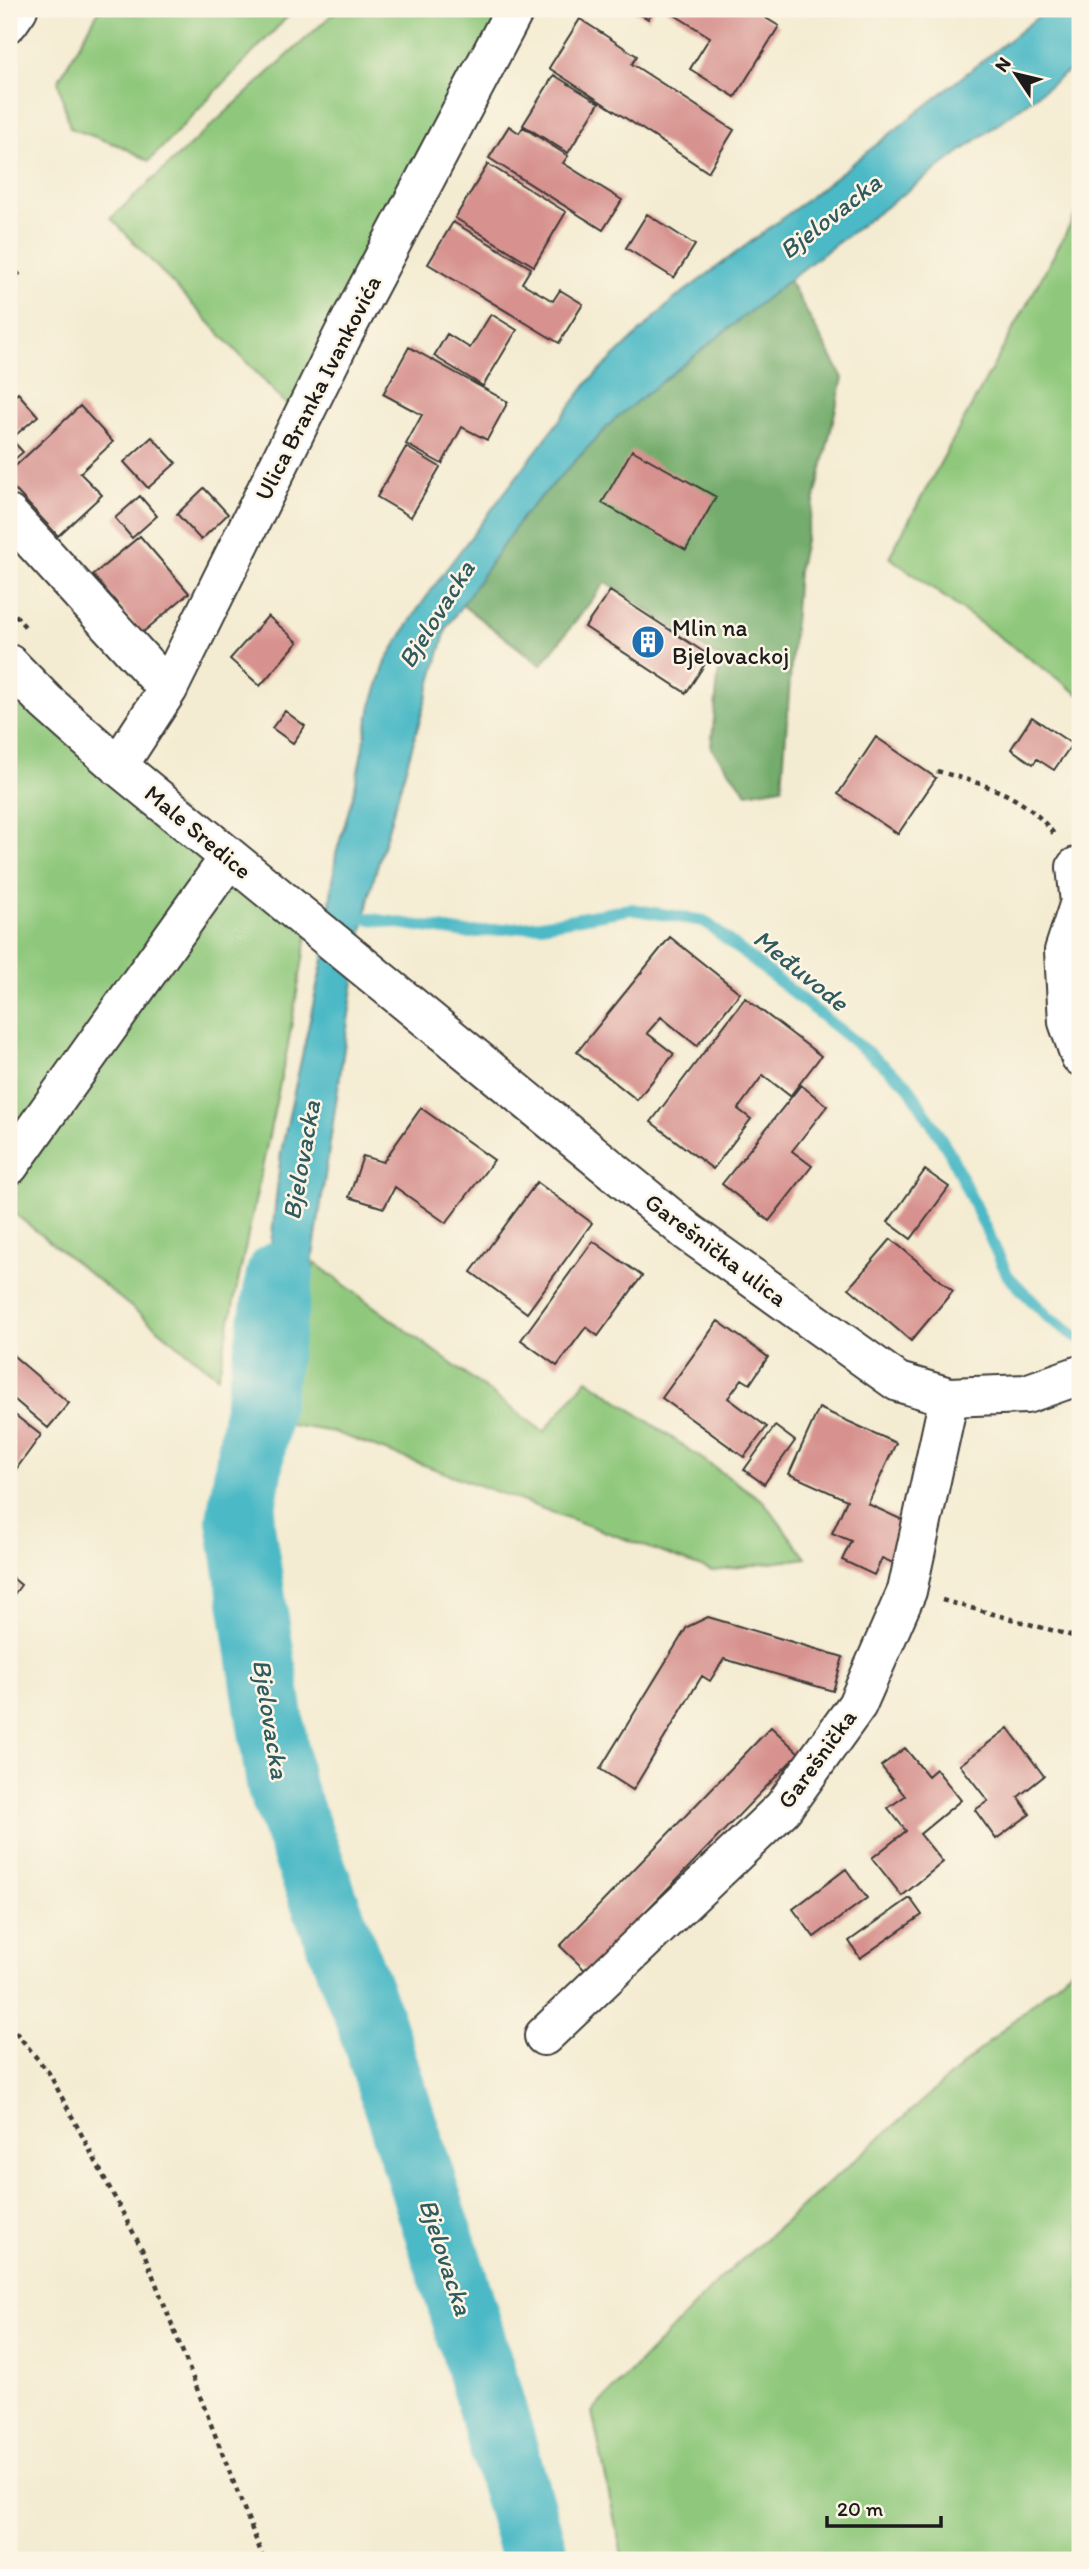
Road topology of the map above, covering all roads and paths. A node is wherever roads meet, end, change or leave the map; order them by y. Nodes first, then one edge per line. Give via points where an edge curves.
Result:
1 (18, 9) edge
2 (515, 9) edge
3 (9, 22) edge
4 (9, 515) edge
5 (9, 664) edge
6 (169, 689) junction
7 (118, 766) junction
8 (937, 771) dead end
9 (229, 858) junction
10 (1076, 867) joint
11 (394, 990) joint
12 (1080, 1056) edge
13 (9, 1166) edge
14 (1080, 1375) edge
15 (949, 1397) junction
16 (907, 1591) junction
17 (1080, 1638) edge
18 (9, 2024) edge
19 (544, 2036) dead end
20 (264, 2560) edge

1 - 3 street
2 - 6 street, Ulica Branka Ivankovića via 344,333
4 - 6 street
5 - 7 street, Male Sredice
6 - 7 street, Ulica Branka Ivankovića
7 - 9 street, Male Sredice
8 - 10 path via 1001,791 1043,819
9 - 11 street, Male Sredice
9 - 13 street
10 - 12 street via 1080,901 1065,951 1068,1022
11 - 15 street, Garešnička ulica via 688,1232 898,1382
14 - 15 street, Garešnička ulica via 1026,1394
15 - 16 street, Garešnička
16 - 17 path
16 - 19 street, Garešnička via 857,1705 783,1808
18 - 20 path via 49,2073 144,2253

